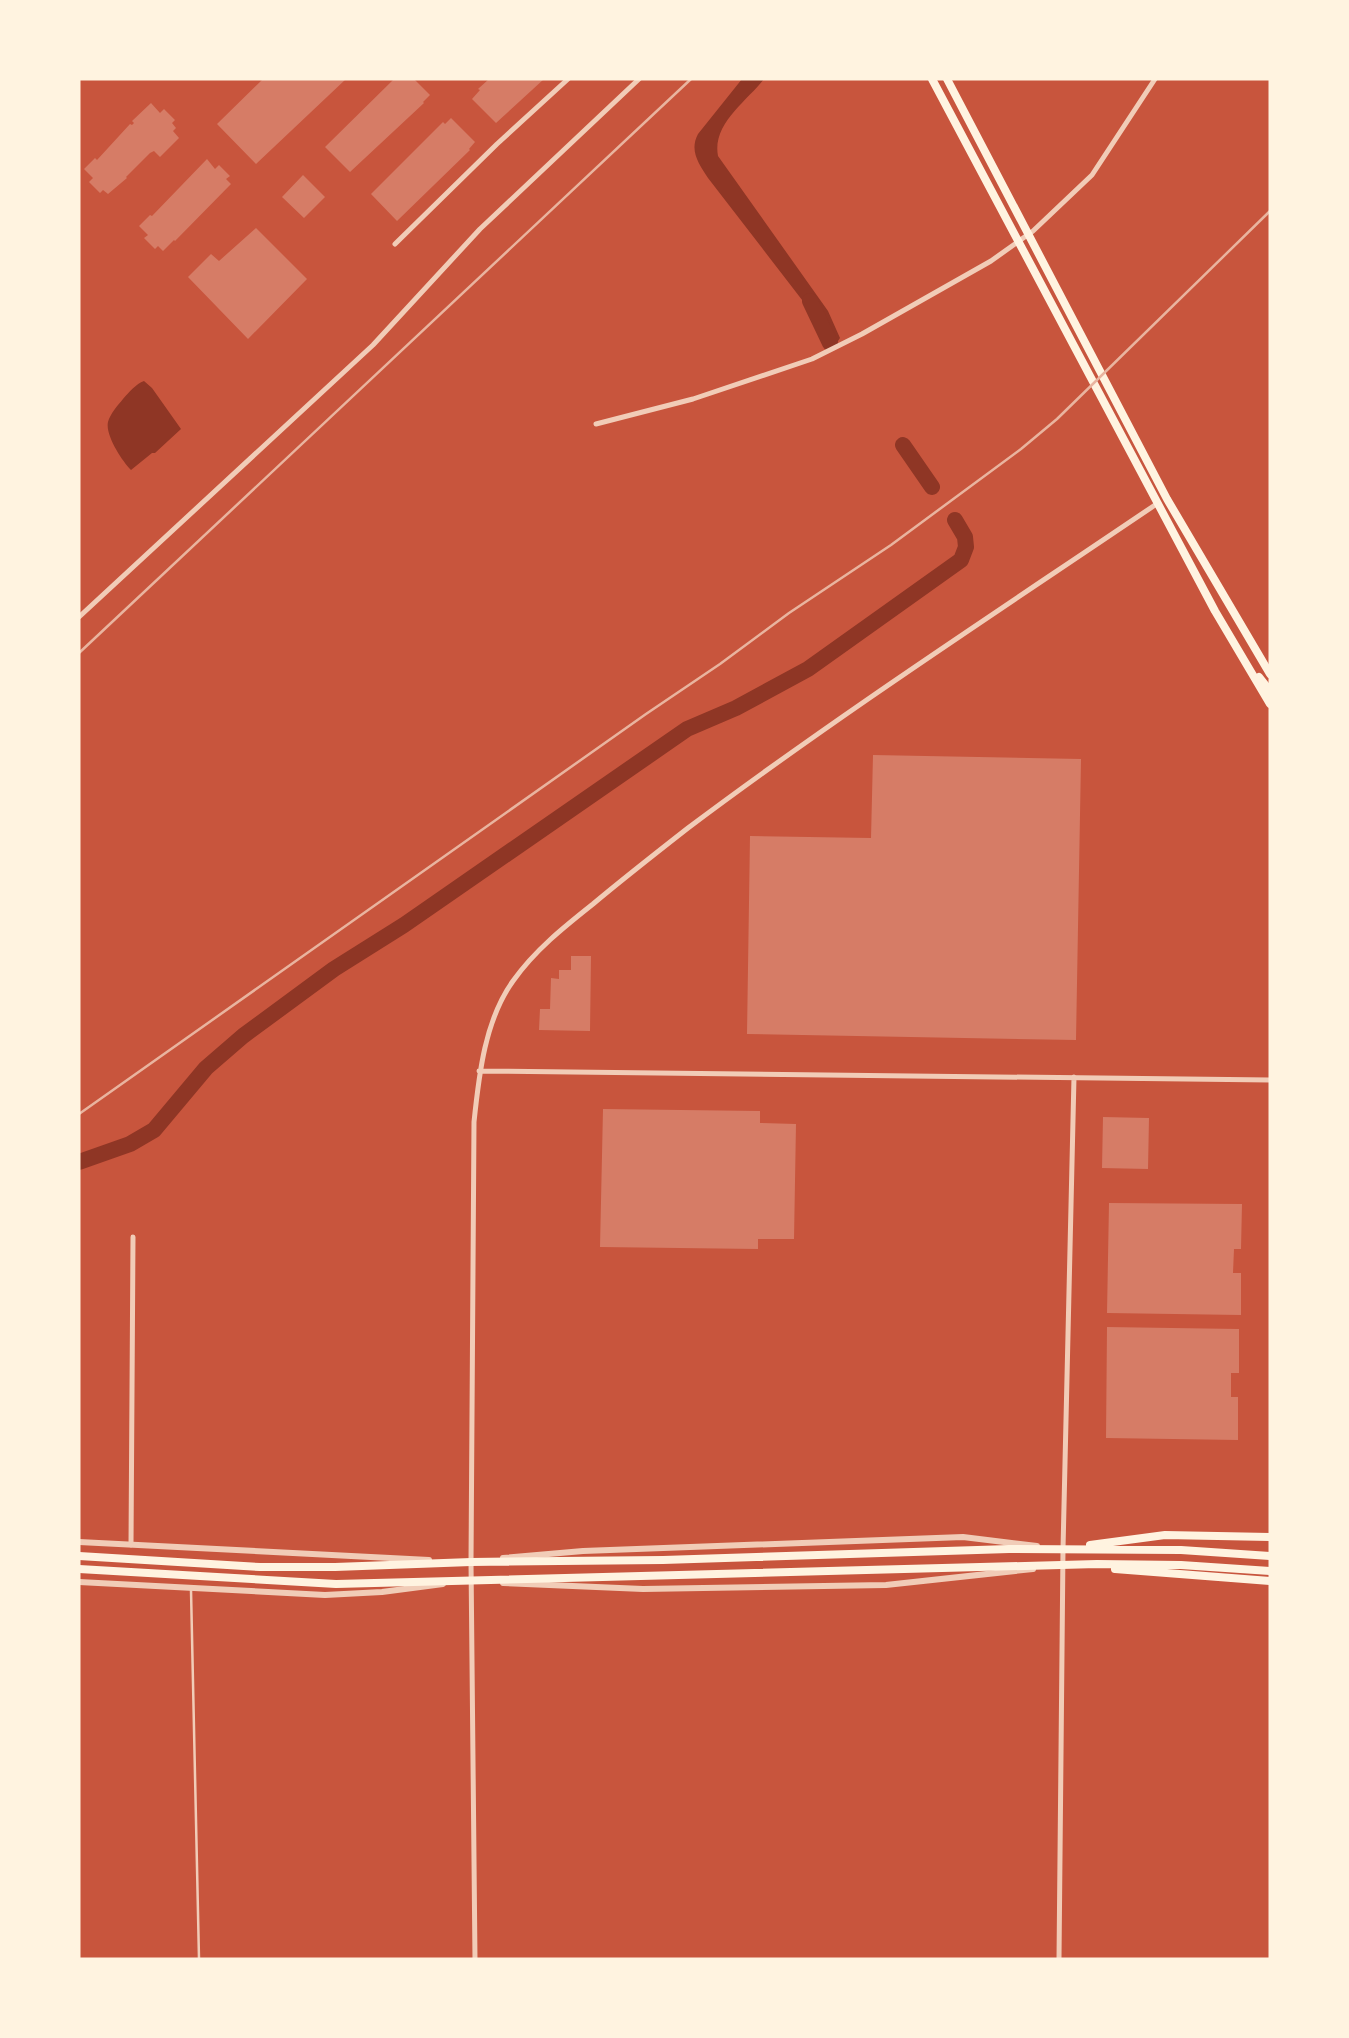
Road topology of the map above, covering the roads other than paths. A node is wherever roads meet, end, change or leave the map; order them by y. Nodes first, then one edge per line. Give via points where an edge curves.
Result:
1 (568, 79) edge
2 (639, 79) edge
3 (932, 79) edge
4 (947, 79) edge
5 (1155, 79) edge
6 (395, 244) dead end
7 (596, 424) dead end
8 (1158, 503) junction
9 (79, 617) edge
10 (1234, 644) junction
11 (1270, 674) edge
12 (1270, 691) edge
13 (1270, 704) edge
14 (479, 1071) junction
15 (1074, 1077) junction
16 (1270, 1080) edge
17 (133, 1237) dead end
18 (1270, 1539) edge
19 (79, 1542) edge
20 (131, 1545) junction
21 (1063, 1549) junction
22 (79, 1556) edge
23 (1270, 1556) edge
24 (471, 1562) junction
25 (1063, 1565) junction
26 (79, 1569) edge
27 (1270, 1571) edge
28 (471, 1581) junction
29 (1270, 1581) edge
30 (79, 1583) edge
31 (191, 1590) junction
32 (199, 1959) edge
33 (475, 1959) edge
34 (1059, 1959) edge

1 - 6 street
2 - 9 street via 480,229 373,345
3 - 8 main road
4 - 11 main road via 1167,499
5 - 7 street via 1092,175 1033,231 991,261 812,359 692,399
8 - 10 main road
8 - 14 street via 733,795 548,940 513,981 496,1014
10 - 12 main road
10 - 13 main road
14 - 15 street
14 - 24 street via 474,1122
15 - 16 street
15 - 21 street
17 - 20 street
18 - 21 main road via 1165,1535
19 - 20 street
20 - 24 street
21 - 23 main road
21 - 24 main road
21 - 24 street via 963,1537 583,1551
21 - 25 street
22 - 24 main road via 260,1567
24 - 28 street
25 - 27 main road
25 - 28 main road
25 - 28 street via 886,1585 643,1589
25 - 29 main road
25 - 34 street
26 - 28 main road via 336,1584
28 - 31 street via 325,1595
28 - 33 street
30 - 31 street
31 - 32 lane

